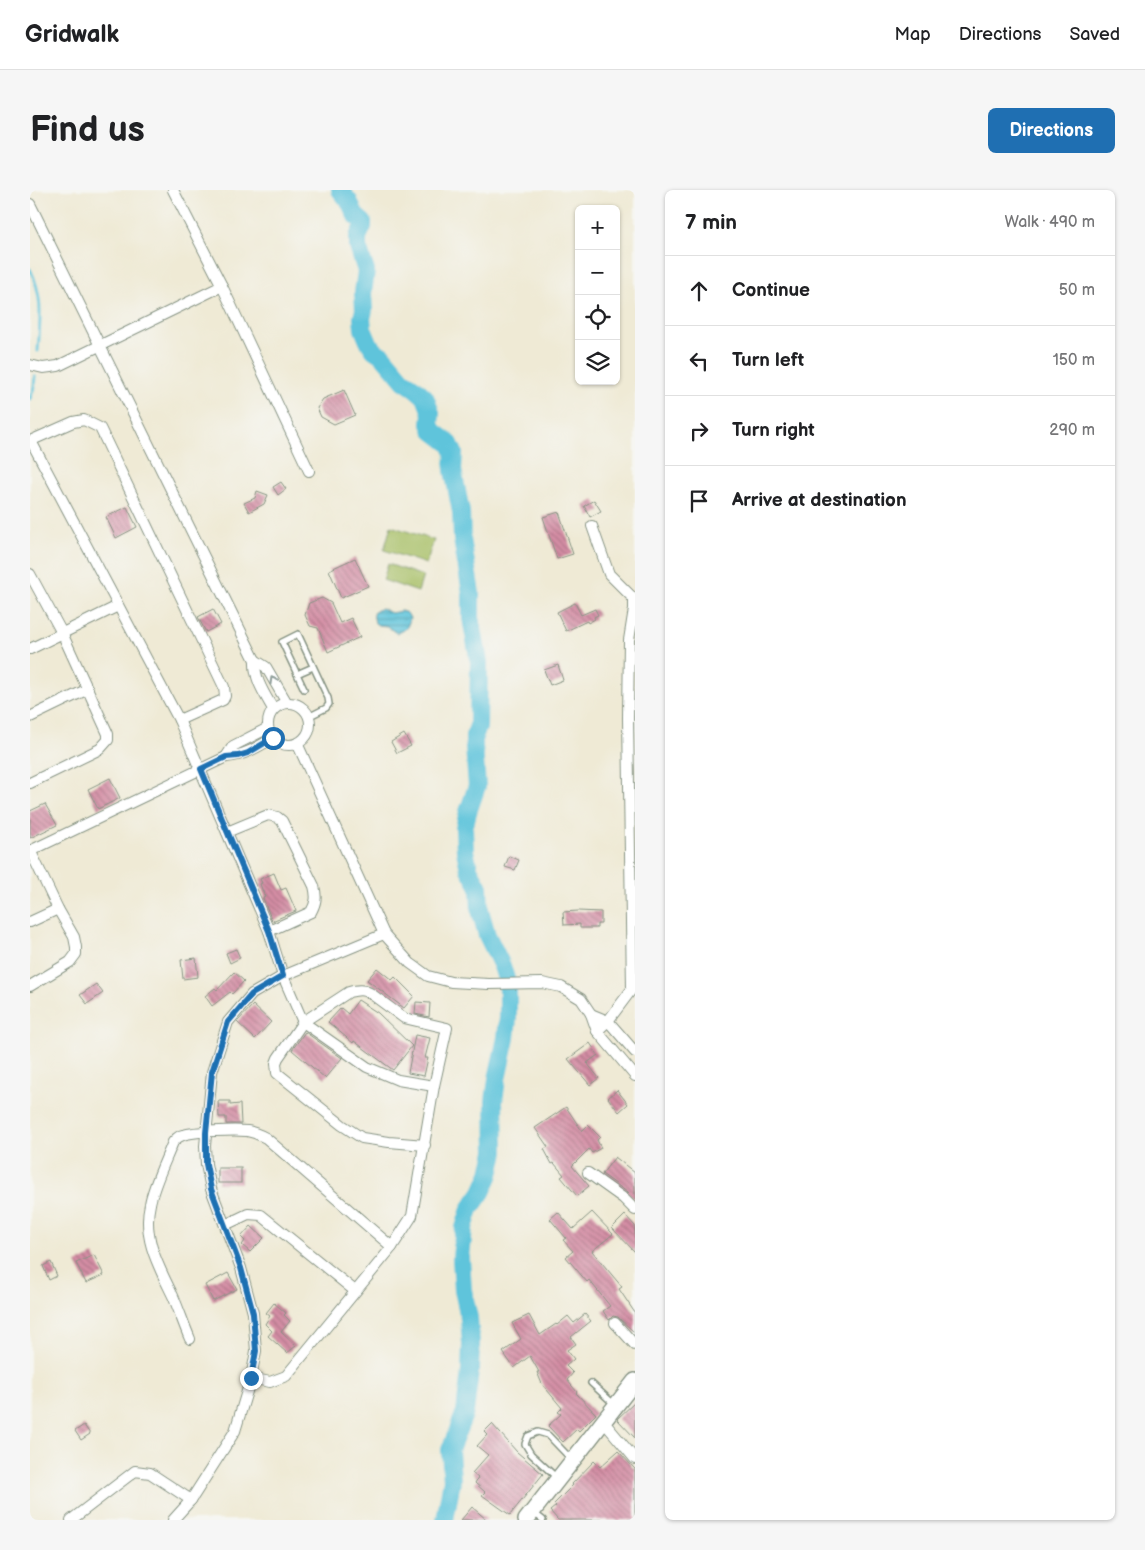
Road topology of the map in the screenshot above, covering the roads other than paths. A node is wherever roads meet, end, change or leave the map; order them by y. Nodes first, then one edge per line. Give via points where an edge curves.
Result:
1 (173, 190) edge
2 (30, 204) edge
3 (222, 286) junction
4 (100, 347) junction
5 (30, 365) edge
6 (31, 441) edge
7 (308, 471) dead end
8 (592, 526) dead end
9 (31, 577) edge
10 (118, 606) junction
11 (62, 633) junction
12 (30, 649) edge
13 (255, 660) junction
14 (313, 667) junction
15 (297, 674) junction
16 (88, 689) junction
17 (304, 690) dead end
18 (287, 703) junction
19 (273, 710) junction
20 (308, 716) junction
21 (30, 717) edge
22 (179, 720) junction
23 (268, 728) junction
24 (273, 738) junction
25 (297, 743) junction
26 (226, 757) junction
27 (201, 769) junction
28 (30, 784) edge
29 (227, 832) junction
30 (30, 850) edge
31 (58, 909) junction
32 (30, 922) edge
33 (269, 931) junction
34 (384, 934) junction
35 (283, 976) junction
36 (30, 986) edge
37 (592, 1014) junction
38 (608, 1021) junction
39 (303, 1022) junction
40 (597, 1031) junction
41 (635, 1052) edge
42 (635, 1076) edge
43 (434, 1086) junction
44 (206, 1133) junction
45 (425, 1146) junction
46 (588, 1173) dead end
47 (635, 1210) edge
48 (225, 1225) junction
49 (392, 1247) junction
50 (355, 1291) junction
51 (614, 1323) dead end
52 (190, 1339) dead end
53 (635, 1345) edge
54 (251, 1378) junction
55 (635, 1381) edge
56 (591, 1383) dead end
57 (616, 1406) junction
58 (603, 1421) junction
59 (635, 1459) edge
60 (572, 1460) junction
61 (558, 1478) junction
62 (191, 1500) junction
63 (534, 1517) edge
64 (71, 1520) edge
65 (173, 1520) edge

1 - 3 street
2 - 4 street
3 - 4 street
3 - 7 street
4 - 5 street via 58,366 43,368
4 - 13 street
6 - 10 street
6 - 22 street via 73,422 84,420 100,428 224,688 223,700
8 - 38 street via 609,574 634,599 629,640 628,718 632,989
9 - 11 street
10 - 11 street
10 - 22 street
11 - 12 street
11 - 16 street
18 -> 13 street via 266,667
13 - 19 street via 258,683
14 - 15 lane
14 - 15 lane via 298,634 282,642
14 - 20 lane via 329,704
15 - 17 lane
16 - 21 street
16 - 28 street via 107,727 106,745
18 - 19 street
18 - 20 street via 300,706
19 - 23 street
20 - 25 street via 309,729
22 - 27 street
23 - 24 street
23 - 26 street via 233,746
24 - 25 street via 284,745
24 - 26 street via 238,756
25 - 34 street
26 - 27 street
27 - 29 street
27 - 30 street
29 - 33 street
29 - 33 street via 268,815 277,817 282,821 314,886 316,896 311,912
30 - 31 street
31 - 32 street
31 - 36 street via 74,937 76,954 62,968
33 - 35 street
34 - 35 street
34 - 37 street via 410,963 428,976 451,982 542,983 561,987 581,998
35 - 39 street
35 - 44 street via 252,994 228,1022 212,1072
37 - 38 street
37 - 40 street
38 - 40 street
38 - 41 street
39 - 43 street via 367,1067 398,1080
39 - 43 street via 349,992 365,990 404,1018 447,1028
39 - 45 street via 278,1058 277,1073 362,1138
40 - 42 street
43 - 45 street
44 - 48 street via 206,1164 211,1189
44 - 49 street via 249,1131 266,1138
44 - 52 street via 184,1134 173,1142 150,1203 148,1226 157,1264
45 - 49 street via 412,1216
46 - 47 street
48 - 50 street via 248,1214 261,1215
48 - 54 street via 253,1313 256,1351
49 - 50 street
50 - 54 street via 286,1376 270,1382
51 - 53 street
54 - 62 street via 234,1431
55 - 57 main road
56 - 57 lane
57 - 58 main road
58 - 59 street
58 - 60 main road
60 - 61 main road
60 - 61 lane via 548,1435 538,1432 528,1436 525,1444 531,1454
61 - 63 main road
62 - 64 street via 150,1473 134,1471
62 - 65 street

